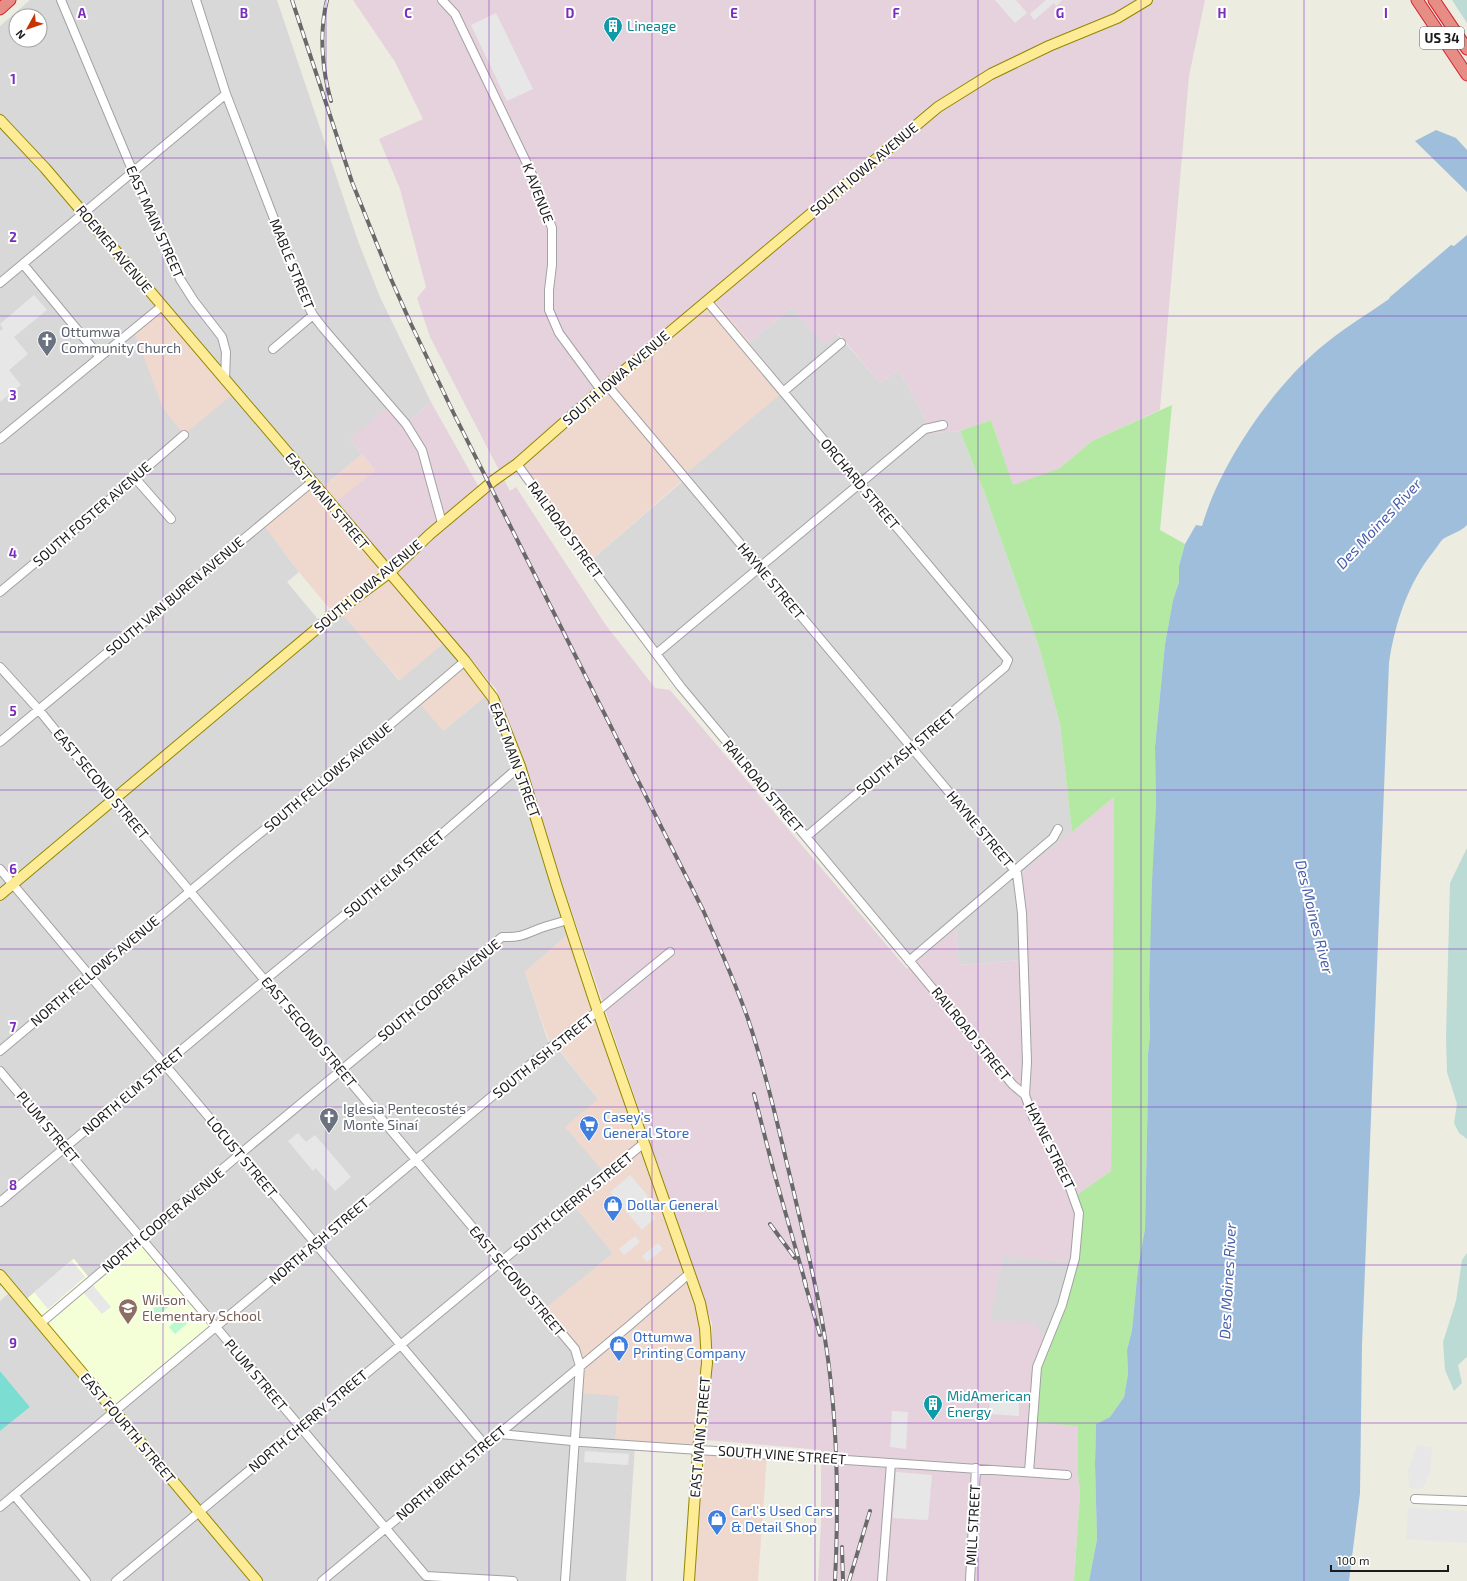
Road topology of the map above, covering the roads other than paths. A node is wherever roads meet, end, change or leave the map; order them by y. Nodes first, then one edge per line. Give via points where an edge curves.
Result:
1 (10, 0) edge
2 (61, 0) edge
3 (196, 0) edge
4 (442, 0) edge
5 (1148, 0) edge
6 (1417, 0) edge
7 (1434, 0) edge
8 (0, 9) edge
9 (1467, 49) edge
10 (1467, 75) edge
11 (226, 94) junction
12 (0, 120) edge
13 (133, 172) junction
14 (83, 213) junction
15 (23, 264) junction
16 (0, 283) edge
17 (707, 301) junction
18 (162, 306) junction
19 (313, 315) junction
20 (841, 343) dead end
21 (273, 349) dead end
22 (99, 356) junction
23 (225, 380) junction
24 (604, 388) junction
25 (783, 392) junction
26 (943, 425) dead end
27 (184, 435) dead end
28 (0, 439) edge
29 (517, 464) junction
30 (135, 478) junction
31 (312, 482) junction
32 (860, 483) junction
33 (171, 520) dead end
34 (442, 523) junction
35 (760, 568) junction
36 (389, 573) junction
37 (0, 592) edge
38 (656, 654) junction
39 (466, 662) junction
40 (0, 667) edge
41 (1005, 667) joint
42 (39, 710) junction
43 (0, 742) edge
44 (911, 747) junction
45 (520, 766) junction
46 (114, 800) junction
47 (1058, 829) dead end
48 (806, 837) junction
49 (0, 869) edge
50 (1015, 870) junction
51 (13, 884) junction
52 (190, 891) junction
53 (0, 895) edge
54 (568, 920) junction
55 (670, 952) dead end
56 (909, 961) junction
57 (89, 976) junction
58 (266, 980) junction
59 (598, 1011) junction
60 (0, 1051) edge
61 (164, 1064) junction
62 (0, 1071) edge
63 (341, 1071) junction
64 (1026, 1095) junction
65 (644, 1143) junction
66 (65, 1148) junction
67 (240, 1154) junction
68 (417, 1160) junction
69 (0, 1202) edge
70 (141, 1238) junction
71 (316, 1244) junction
72 (500, 1261) junction
73 (690, 1273) junction
74 (0, 1275) edge
75 (41, 1323) junction
76 (216, 1327) junction
77 (400, 1345) junction
78 (580, 1366) junction
79 (115, 1412) junction
80 (300, 1428) junction
81 (497, 1435) junction
82 (574, 1441) junction
83 (485, 1445) junction
84 (698, 1450) junction
85 (891, 1463) junction
86 (976, 1468) junction
87 (1030, 1472) junction
88 (1067, 1474) dead end
89 (14, 1496) junction
90 (1415, 1499) dead end
91 (1467, 1501) edge
92 (0, 1507) edge
93 (199, 1512) junction
94 (385, 1528) junction
95 (431, 1579) edge
96 (86, 1581) edge
97 (116, 1581) edge
98 (257, 1581) edge
99 (322, 1581) edge
100 (513, 1581) edge
101 (565, 1581) edge
102 (688, 1581) edge
103 (882, 1581) edge
104 (970, 1581) edge

1 - 8 highway
2 - 13 street, EAST MAIN STREET
3 - 11 street, MABLE STREET
4 - 24 street, K AVENUE via 456,14 528,166 552,228 548,310 559,333
5 - 17 main road, SOUTH IOWA AVENUE via 1117,18 990,74 938,107
6 - 10 highway, US 34
7 - 9 highway, US 34
11 - 13 street
11 - 19 street, MABLE STREET
12 - 14 main road, ROEMER AVENUE
13 - 14 street
13 - 23 street, EAST MAIN STREET via 180,278 222,337 226,352
14 - 15 street
14 - 18 main road, ROEMER AVENUE
15 - 16 street
15 - 22 street
17 - 24 main road, SOUTH IOWA AVENUE
17 - 25 street, ORCHARD STREET
18 - 22 street
18 - 23 main road, ROEMER AVENUE
19 - 21 street
19 - 34 street, MABLE STREET via 406,424 422,450
20 - 25 street
22 - 28 street
23 - 31 main road, EAST MAIN STREET
24 - 29 main road, SOUTH IOWA AVENUE
24 - 35 street, HAYNE STREET
25 - 32 street, ORCHARD STREET
26 - 32 street via 925,429
27 - 30 street, SOUTH FOSTER AVENUE
29 - 34 main road, SOUTH IOWA AVENUE
29 - 38 street, RAILROAD STREET
30 - 33 street
30 - 37 street, SOUTH FOSTER AVENUE
31 - 36 main road, EAST MAIN STREET
31 - 42 street, SOUTH VAN BUREN AVENUE
32 - 35 street
32 - 41 street, ORCHARD STREET via 1008,660
34 - 36 main road, SOUTH IOWA AVENUE
35 - 38 street
35 - 44 street, HAYNE STREET
36 - 39 main road, EAST MAIN STREET
36 - 46 main road, SOUTH IOWA AVENUE via 339,610
38 - 48 street, RAILROAD STREET
39 - 45 main road, EAST MAIN STREET via 493,698
39 - 52 street, SOUTH FELLOWS AVENUE
40 - 42 street, EAST SECOND STREET
41 - 44 street, SOUTH ASH STREET
42 - 43 street, SOUTH VAN BUREN AVENUE
42 - 46 street, EAST SECOND STREET
44 - 48 street, SOUTH ASH STREET
44 - 50 street, HAYNE STREET
45 - 54 main road, EAST MAIN STREET
45 - 58 street, SOUTH ELM STREET via 414,858
46 - 51 main road, SOUTH IOWA AVENUE
46 - 52 street, EAST SECOND STREET
47 - 50 street via 1053,838
48 - 56 street, RAILROAD STREET
49 - 51 street, LOCUST STREET
50 - 56 street
50 - 64 street, HAYNE STREET via 1022,913
51 - 53 main road, SOUTH IOWA AVENUE
51 - 57 street, LOCUST STREET
52 - 57 street, NORTH FELLOWS AVENUE
52 - 58 street, EAST SECOND STREET
54 - 59 main road, EAST MAIN STREET
54 - 63 street, SOUTH COOPER AVENUE via 546,926 525,936 502,937
55 - 59 street, SOUTH ASH STREET
56 - 64 street, RAILROAD STREET via 1013,1086
57 - 60 street, NORTH FELLOWS AVENUE
57 - 61 street, LOCUST STREET
58 - 61 street, NORTH ELM STREET
58 - 63 street, EAST SECOND STREET
59 - 65 main road, EAST MAIN STREET
59 - 68 street, SOUTH ASH STREET via 551,1047
61 - 66 street, NORTH ELM STREET
61 - 67 street, LOCUST STREET
62 - 66 street, PLUM STREET
63 - 67 street, NORTH COOPER AVENUE
63 - 68 street, EAST SECOND STREET
64 - 87 street, HAYNE STREET via 1033,1116 1063,1168 1078,1213 1076,1258 1062,1305 1037,1367
65 - 72 street, SOUTH CHERRY STREET
65 - 73 main road, EAST MAIN STREET
66 - 69 street, NORTH ELM STREET
66 - 70 street, PLUM STREET
67 - 70 street, NORTH COOPER AVENUE
67 - 71 street, LOCUST STREET
68 - 71 street, NORTH ASH STREET
68 - 72 street, EAST SECOND STREET
70 - 75 street, NORTH COOPER AVENUE
70 - 76 street, PLUM STREET
71 - 76 street, NORTH ASH STREET
71 - 77 street, LOCUST STREET
72 - 77 street, NORTH CHERRY STREET
72 - 78 street, EAST SECOND STREET via 575,1349
73 - 78 street, NORTH BIRCH STREET
73 - 84 main road, EAST MAIN STREET via 700,1303 706,1338 707,1363
74 - 75 main road, EAST FOURTH STREET
75 - 79 main road, EAST FOURTH STREET
76 - 79 street, NORTH ASH STREET
76 - 80 street, PLUM STREET
77 - 80 street, NORTH CHERRY STREET
77 - 83 street, LOCUST STREET
78 - 81 street, NORTH BIRCH STREET
78 - 82 street, EAST SECOND STREET
79 - 89 street, NORTH ASH STREET
79 - 93 main road, EAST FOURTH STREET
80 - 93 street, NORTH CHERRY STREET
80 - 94 street, PLUM STREET
81 - 82 street, SOUTH VINE STREET
81 - 83 street, NORTH BIRCH STREET
82 - 84 street, SOUTH VINE STREET
82 - 101 street, EAST SECOND STREET
83 - 94 street, NORTH BIRCH STREET
84 - 85 street, SOUTH VINE STREET
84 - 102 main road, EAST MAIN STREET
85 - 86 street, SOUTH VINE STREET
85 - 103 street
86 - 87 street, SOUTH VINE STREET
86 - 104 street, MILL STREET
87 - 88 street, SOUTH VINE STREET
89 - 92 street, NORTH ASH STREET
89 - 96 street
90 - 91 street
93 - 97 street, NORTH CHERRY STREET
93 - 98 main road, EAST FOURTH STREET
94 - 95 street, PLUM STREET
94 - 99 street, NORTH BIRCH STREET
95 - 100 street, PLUM STREET

